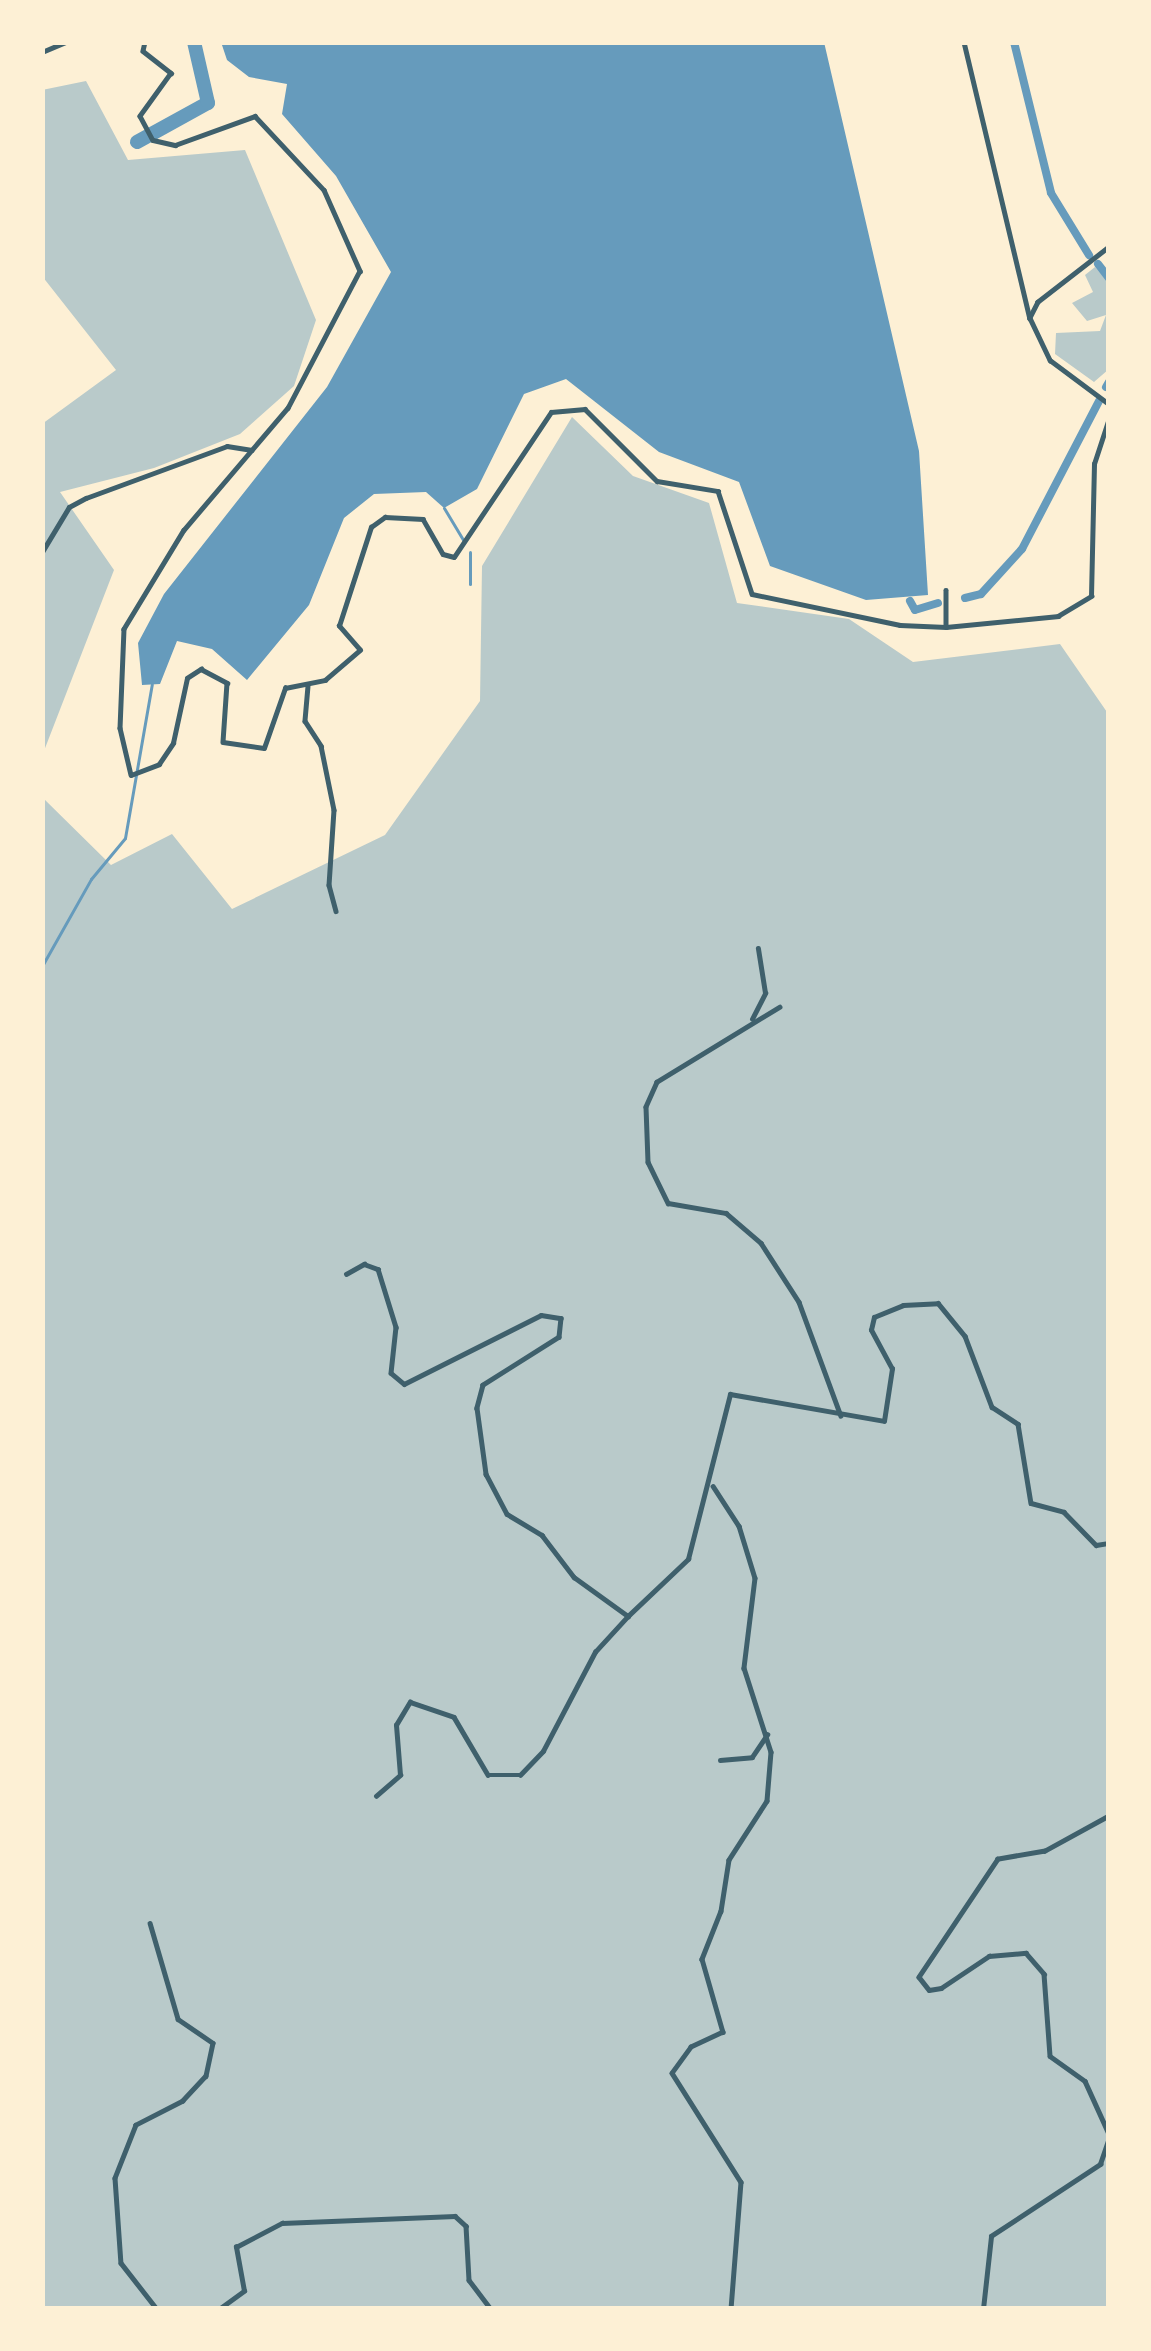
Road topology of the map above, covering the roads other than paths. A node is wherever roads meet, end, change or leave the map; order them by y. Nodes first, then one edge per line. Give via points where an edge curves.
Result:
1 (66, 42) edge
2 (145, 42) edge
3 (964, 42) edge
4 (42, 52) edge
5 (1109, 248) edge
6 (1030, 318) junction
7 (1109, 404) edge
8 (1109, 418) edge
9 (251, 450) junction
10 (42, 552) edge
11 (946, 590) dead end
12 (946, 627) junction
13 (308, 686) junction
14 (336, 911) dead end
15 (758, 950) dead end
16 (780, 1007) dead end
17 (748, 1022) junction
18 (346, 1274) dead end
19 (841, 1417) junction
20 (712, 1486) junction
21 (1109, 1543) edge
22 (628, 1616) junction
23 (767, 1735) junction
24 (720, 1760) dead end
25 (376, 1796) dead end
26 (1109, 1816) edge
27 (150, 1923) dead end
28 (1109, 2136) edge
29 (157, 2309) edge
30 (219, 2309) edge
31 (491, 2309) edge
32 (731, 2309) edge
33 (983, 2309) edge

1 - 4 street
2 - 9 street via 143,51 171,73 140,116 153,140 175,145 255,116 324,190 358,256 360,271 326,349
3 - 6 street
5 - 6 street via 1038,302
6 - 7 street via 1050,360
8 - 12 street via 1094,464 1090,596 1058,616
9 - 10 street via 227,446 86,497 69,507
9 - 13 street via 164,557 124,629 117,650 127,772 154,767 173,743 193,671 216,671 227,683 229,748 264,748 285,688
11 - 12 street
12 - 13 street via 752,594 718,491 657,481 577,406 551,412 454,557 443,554 422,519 385,518 371,527 339,626 360,650 348,666
13 - 14 street via 305,721 321,746 334,811 329,885
15 - 17 street via 765,992
16 - 17 street
17 - 19 street via 649,1092 648,1162 668,1203 726,1213 761,1243 799,1302
18 - 22 street via 364,1264 378,1269 396,1327 391,1372 404,1384 541,1315 561,1318 559,1337 484,1385 477,1408 486,1474 507,1514 542,1535 574,1577
19 - 20 street via 730,1394
19 - 21 street via 877,1424 892,1402 892,1369 871,1330 874,1317 938,1303 982,1364 992,1406 1018,1424 1031,1503 1064,1512 1096,1545
20 - 22 street via 688,1559
20 - 23 street via 739,1526 755,1577 745,1668
22 - 25 street via 595,1652 543,1751 520,1775 488,1775 454,1718 410,1702 396,1725 400,1775
23 - 24 street via 752,1757
23 - 32 street via 767,1801 729,1859 702,1958 723,2032 692,2047 672,2073 742,2182
26 - 28 street via 1046,1851 998,1859 919,1977 929,1990 941,1988 989,1955 1025,1953 1044,1974 1050,2056 1084,2081
27 - 29 street via 178,2019 213,2043 206,2077 183,2102 136,2125 115,2178 121,2263
28 - 33 street via 1100,2164 991,2236
30 - 31 street via 244,2291 236,2247 282,2223 455,2216 466,2226 470,2280

